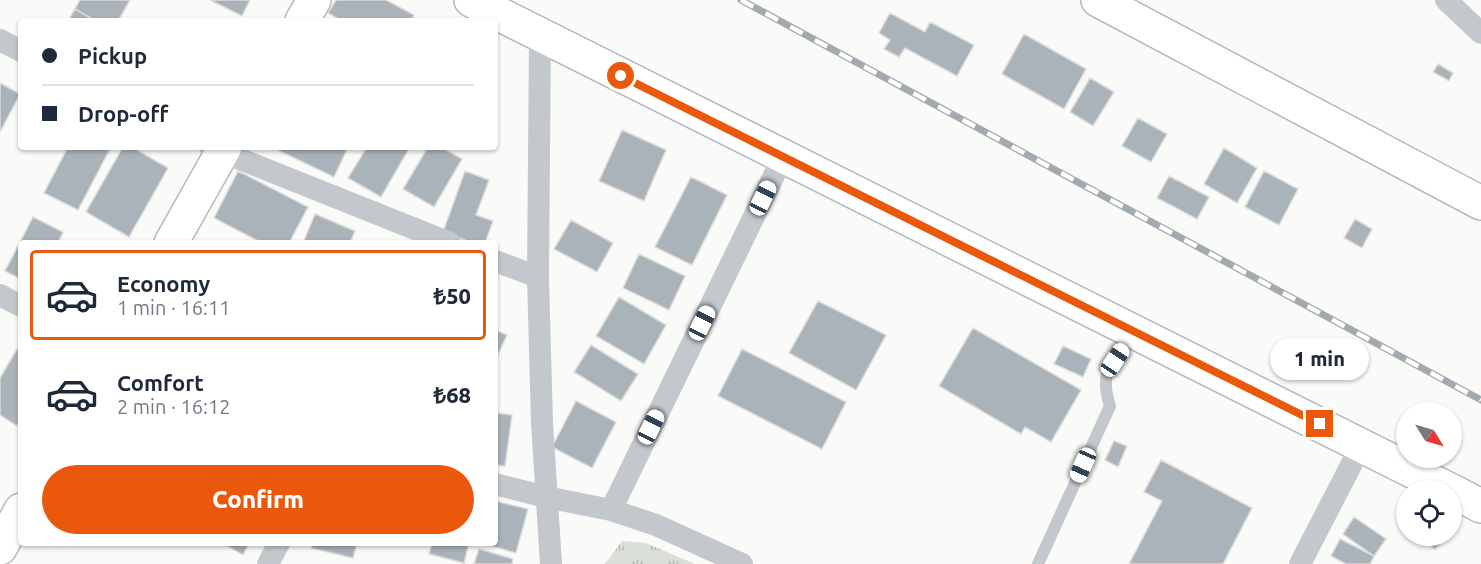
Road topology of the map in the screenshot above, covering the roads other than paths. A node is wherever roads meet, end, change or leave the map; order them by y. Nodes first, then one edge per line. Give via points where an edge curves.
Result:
1 (314, 0) edge
2 (471, 0) edge
3 (1098, 0) edge
4 (1446, 0) edge
5 (304, 18) edge
6 (1481, 33) edge
7 (540, 36) junction
8 (0, 40) edge
9 (18, 49) edge
10 (218, 150) edge
11 (221, 150) edge
12 (783, 157) junction
13 (1481, 203) edge
14 (173, 240) edge
15 (443, 240) edge
16 (498, 262) edge
17 (538, 277) junction
18 (0, 295) edge
19 (18, 304) edge
20 (1134, 332) junction
21 (1362, 444) junction
22 (1430, 480) edge
23 (498, 485) edge
24 (1462, 496) edge
25 (546, 497) junction
26 (1481, 506) edge
27 (611, 510) junction
28 (18, 515) edge
29 (1, 544) edge
30 (277, 546) edge
31 (268, 564) edge
32 (550, 564) edge
33 (742, 564) edge
34 (1038, 564) edge
35 (1300, 564) edge

1 - 5 street
2 - 7 street
3 - 13 street
4 - 6 street
7 - 12 street
7 - 17 street
8 - 9 street
10 - 14 street
11 - 15 street
12 - 20 street
12 - 27 street
16 - 17 street
17 - 25 street
18 - 19 street
20 - 21 street
20 - 34 lane via 1105,375 1110,406
21 - 22 street
21 - 35 street
23 - 25 street
24 - 26 street
25 - 27 street
25 - 32 street
27 - 33 street via 656,525
28 - 29 street
30 - 31 street

